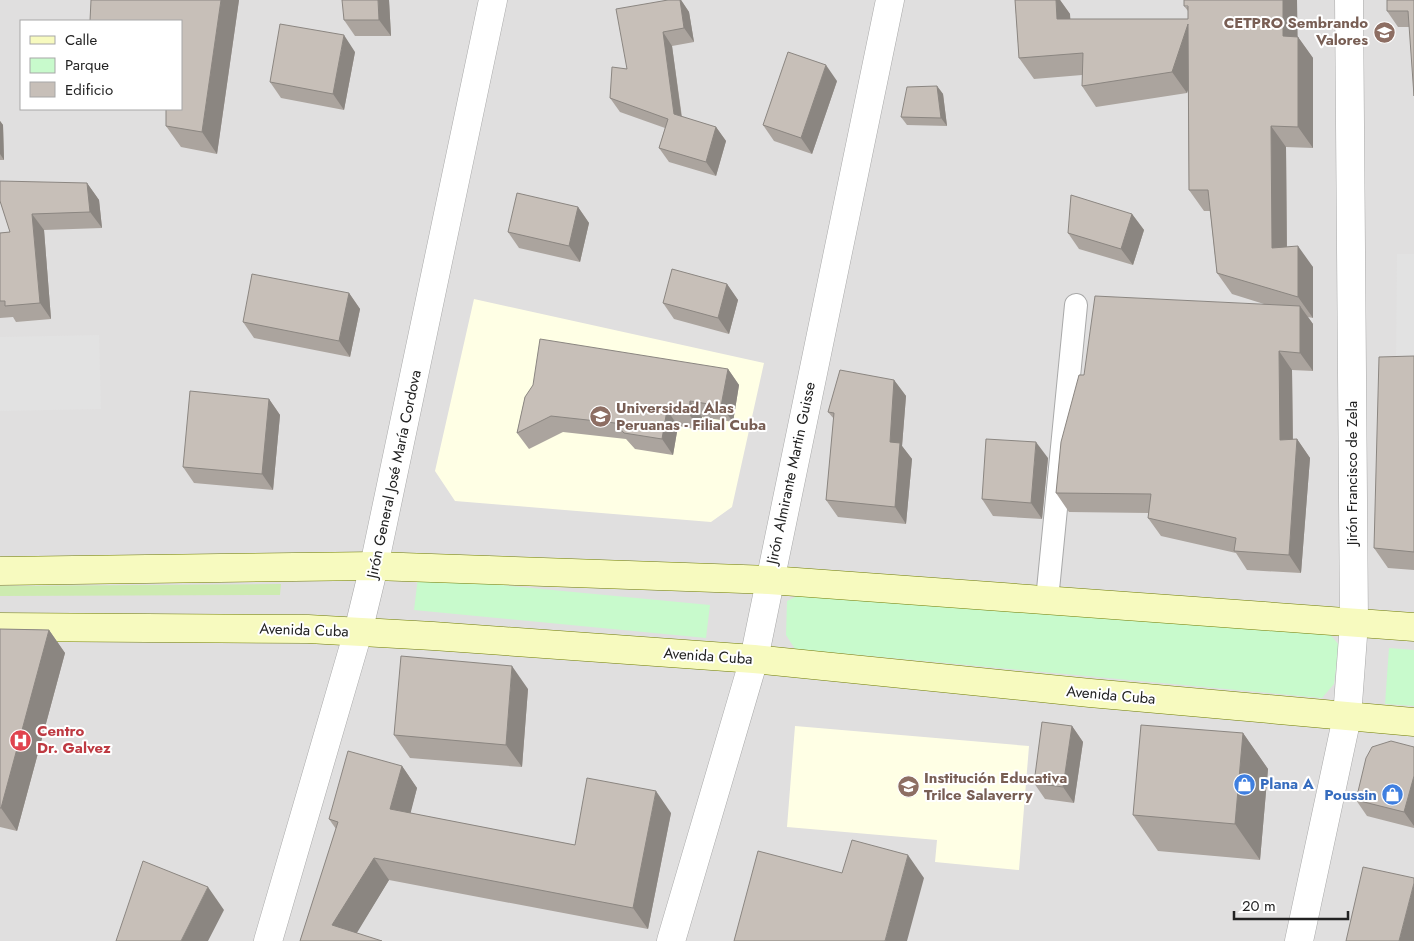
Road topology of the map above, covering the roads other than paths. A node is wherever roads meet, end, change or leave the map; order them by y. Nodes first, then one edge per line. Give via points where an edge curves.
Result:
1 (493, 0) edge
2 (890, 0) edge
3 (1349, 0) edge
4 (1076, 305) dead end
5 (374, 566) junction
6 (0, 570) edge
7 (769, 580) junction
8 (1048, 600) junction
9 (1354, 622) junction
10 (0, 627) edge
11 (1414, 627) edge
12 (358, 632) junction
13 (754, 659) junction
14 (1347, 716) junction
15 (1414, 722) edge
16 (268, 941) edge
17 (671, 941) edge
18 (1298, 941) edge

1 - 5 street, Jirón General José María Cordova
2 - 7 street, Jirón Almirante Martin Guisse
3 - 9 street, Jirón Francisco de Zela
4 - 8 lane
5 - 6 main road
5 - 7 main road
5 - 12 street, Jirón General José María Cordova
7 - 8 main road
7 - 13 street, Jirón Almirante Martin Guisse
8 - 9 main road
9 - 11 main road
9 - 14 street, Jirón Francisco de Zela
10 - 12 main road, Avenida Cuba
12 - 13 main road, Avenida Cuba
12 - 16 street, Jirón General José María Cordova
13 - 14 main road, Avenida Cuba
13 - 17 street, Jirón Almirante Martin Guisse
14 - 15 main road, Avenida Cuba
14 - 18 street, Jirón Francisco de Zela

